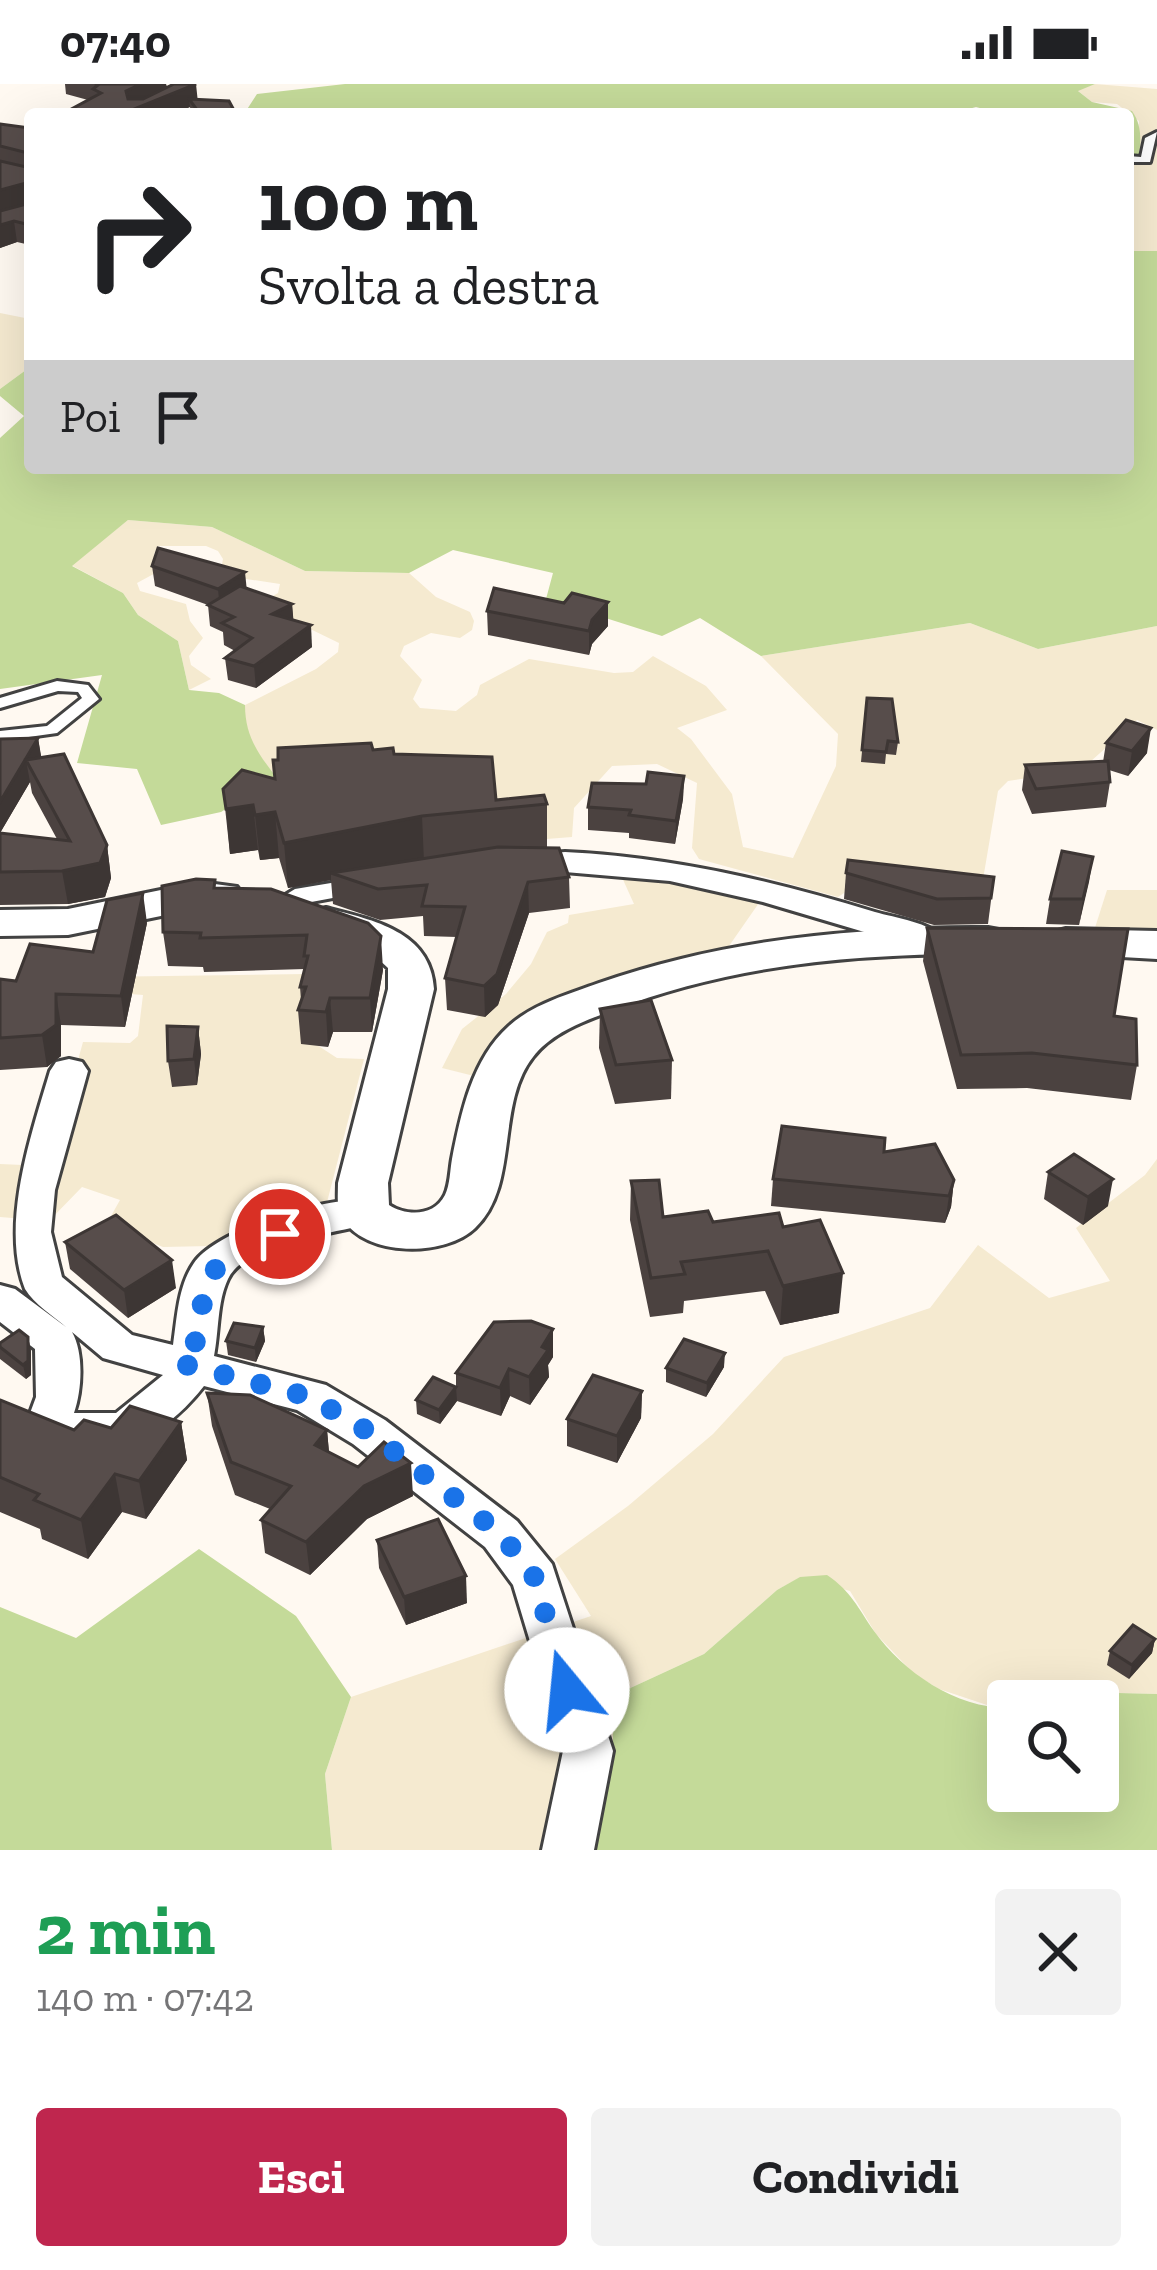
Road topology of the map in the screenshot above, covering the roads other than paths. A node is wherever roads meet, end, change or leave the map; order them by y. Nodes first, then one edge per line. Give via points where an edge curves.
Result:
1 (1157, 135) edge
2 (1134, 160) edge
3 (0, 703) edge
4 (0, 736) edge
5 (498, 866) edge
6 (391, 880) edge
7 (296, 897) edge
8 (0, 923) edge
9 (925, 940) junction
10 (1157, 945) edge
11 (69, 1071) dead end
12 (364, 1212) junction
13 (0, 1300) edge
14 (187, 1364) junction
15 (568, 1850) edge

1 - 2 lane via 1144,162
3 - 4 lane via 67,685 91,699 51,730
5 - 9 street via 569,859 668,874 777,893
6 - 7 street
8 - 12 street via 68,922 200,896 259,897 389,943 410,965 411,989 363,1183
9 - 10 street
9 - 12 street via 848,942 683,970 554,1017 507,1060 483,1124 469,1202 422,1232 377,1225
11 - 14 street via 35,1190 32,1232 43,1284 118,1347
12 - 14 street via 249,1241 219,1259
13 - 14 street via 56,1342 58,1396 47,1424 89,1436 133,1425 167,1402
14 - 15 street via 310,1397 501,1534 524,1563 588,1751

